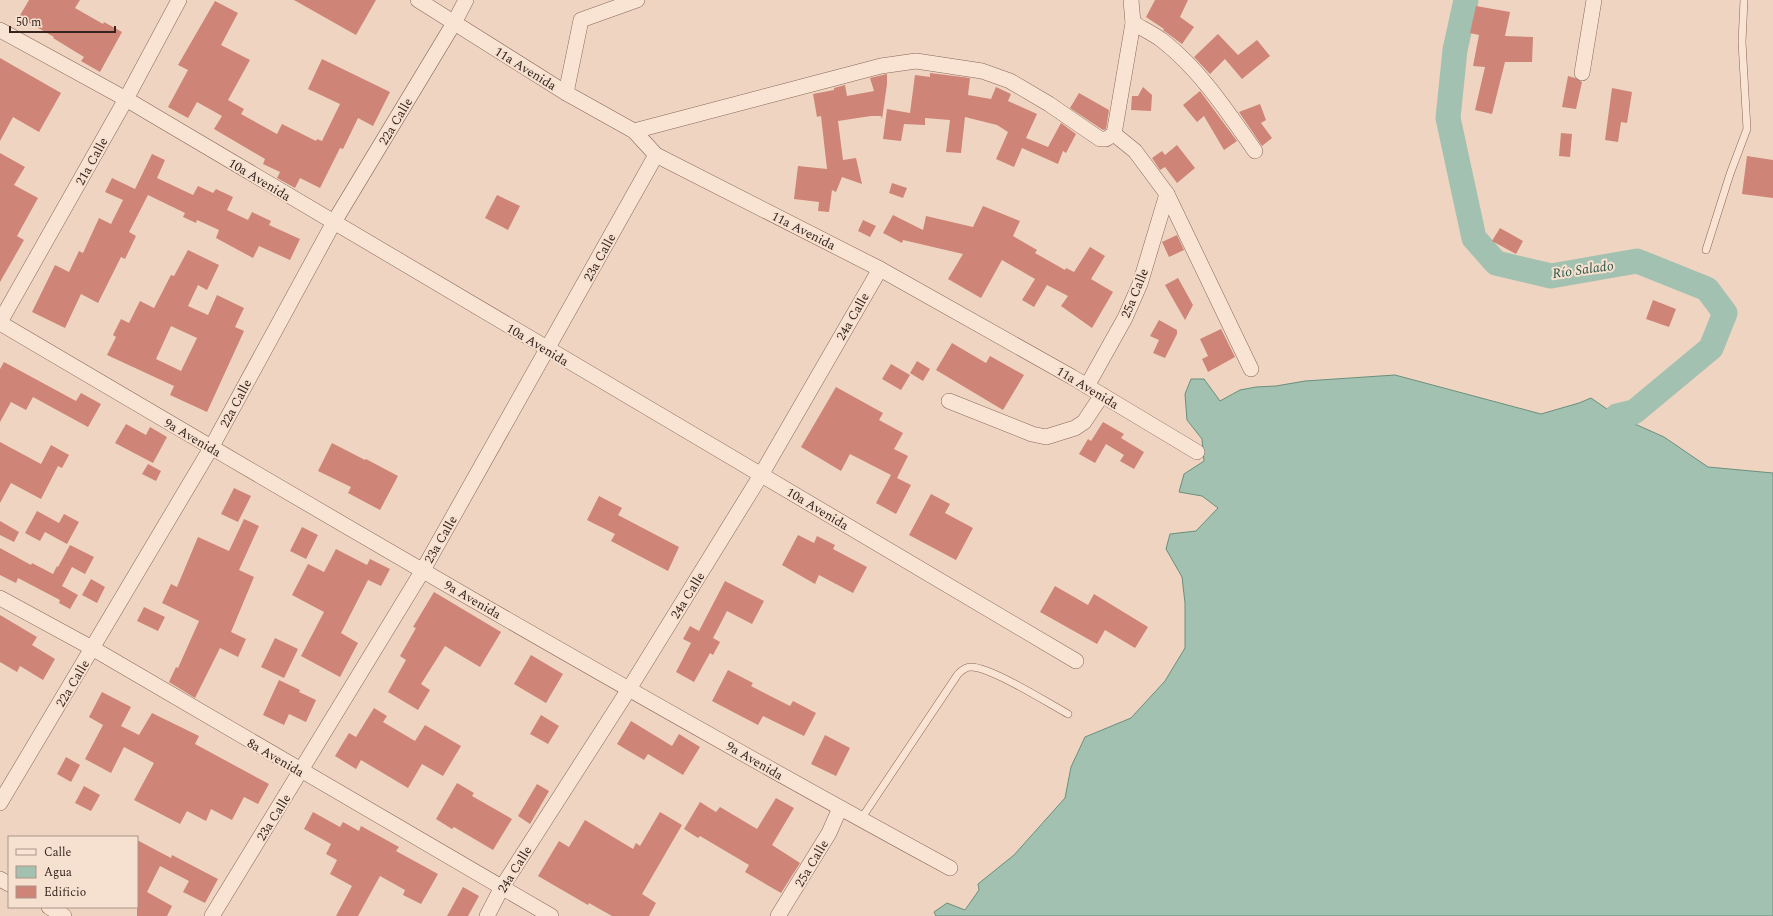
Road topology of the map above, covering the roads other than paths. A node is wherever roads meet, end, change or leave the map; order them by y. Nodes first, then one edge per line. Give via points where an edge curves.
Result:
1 (179, 0) edge
2 (418, 0) edge
3 (466, 0) edge
4 (637, 0) edge
5 (1131, 0) edge
6 (1594, 0) edge
7 (1744, 0) edge
8 (454, 23) junction
9 (1133, 23) junction
10 (0, 30) edge
11 (1582, 73) dead end
12 (566, 93) junction
13 (126, 99) junction
14 (634, 131) junction
15 (1114, 134) junction
16 (1255, 151) dead end
17 (656, 155) junction
18 (1167, 194) junction
19 (334, 222) junction
20 (1706, 250) dead end
21 (880, 268) junction
22 (0, 322) edge
23 (547, 350) junction
24 (1251, 369) dead end
25 (1087, 386) junction
26 (1102, 395) junction
27 (949, 401) dead end
28 (211, 448) junction
29 (1197, 452) dead end
30 (761, 475) junction
31 (423, 570) junction
32 (0, 598) edge
33 (92, 648) junction
34 (1076, 661) dead end
35 (629, 689) junction
36 (1068, 714) dead end
37 (301, 772) junction
38 (0, 803) edge
39 (840, 808) junction
40 (861, 819) junction
41 (950, 868) dead end
42 (502, 887) junction
43 (51, 908) edge
44 (64, 916) edge
45 (212, 916) edge
46 (487, 916) edge
47 (551, 916) edge
48 (778, 916) edge

1 - 13 street, 21a Calle
2 - 8 street, 11a Avenida
3 - 8 street, 22a Calle
4 - 12 street via 581,20
5 - 9 street
6 - 11 street
7 - 20 lane via 1742,42 1747,129
8 - 12 street, 11a Avenida
8 - 19 street, 22a Calle
9 - 15 street
9 - 16 street via 1161,39 1181,56 1213,90
10 - 13 street, 10a Avenida
12 - 14 street, 11a Avenida
13 - 19 street, 10a Avenida
13 - 22 street, 21a Calle
14 - 15 street via 880,66 916,61 982,71 1010,81 1100,139 1106,139
14 - 17 street, 11a Avenida
15 - 18 street via 1135,151
17 - 21 street, 11a Avenida
17 - 23 street, 23a Calle
18 - 24 street
18 - 25 street, 25a Calle via 1140,284 1125,318
19 - 23 street, 10a Avenida
19 - 28 street, 22a Calle
21 - 25 street, 11a Avenida
21 - 30 street, 24a Calle
22 - 28 street, 9a Avenida
23 - 30 street, 10a Avenida
23 - 31 street, 23a Calle
25 - 26 street, 11a Avenida
26 - 27 street via 1084,422 1075,428 1046,437 1032,434
26 - 29 street, 11a Avenida
28 - 31 street, 9a Avenida
28 - 33 street, 22a Calle
30 - 34 street, 10a Avenida
30 - 35 street, 24a Calle
31 - 35 street, 9a Avenida
31 - 37 street, 23a Calle
32 - 33 street, 8a Avenida
33 - 37 street, 8a Avenida
33 - 38 street, 22a Calle
35 - 39 street, 9a Avenida
35 - 42 street, 24a Calle
36 - 40 lane via 988,671 969,667 963,669
37 - 42 street, 8a Avenida
37 - 45 street, 23a Calle
39 - 40 street, 9a Avenida
39 - 48 street, 25a Calle via 829,833
40 - 41 street, 9a Avenida
42 - 46 street, 24a Calle
42 - 47 street, 8a Avenida
43 - 44 street

